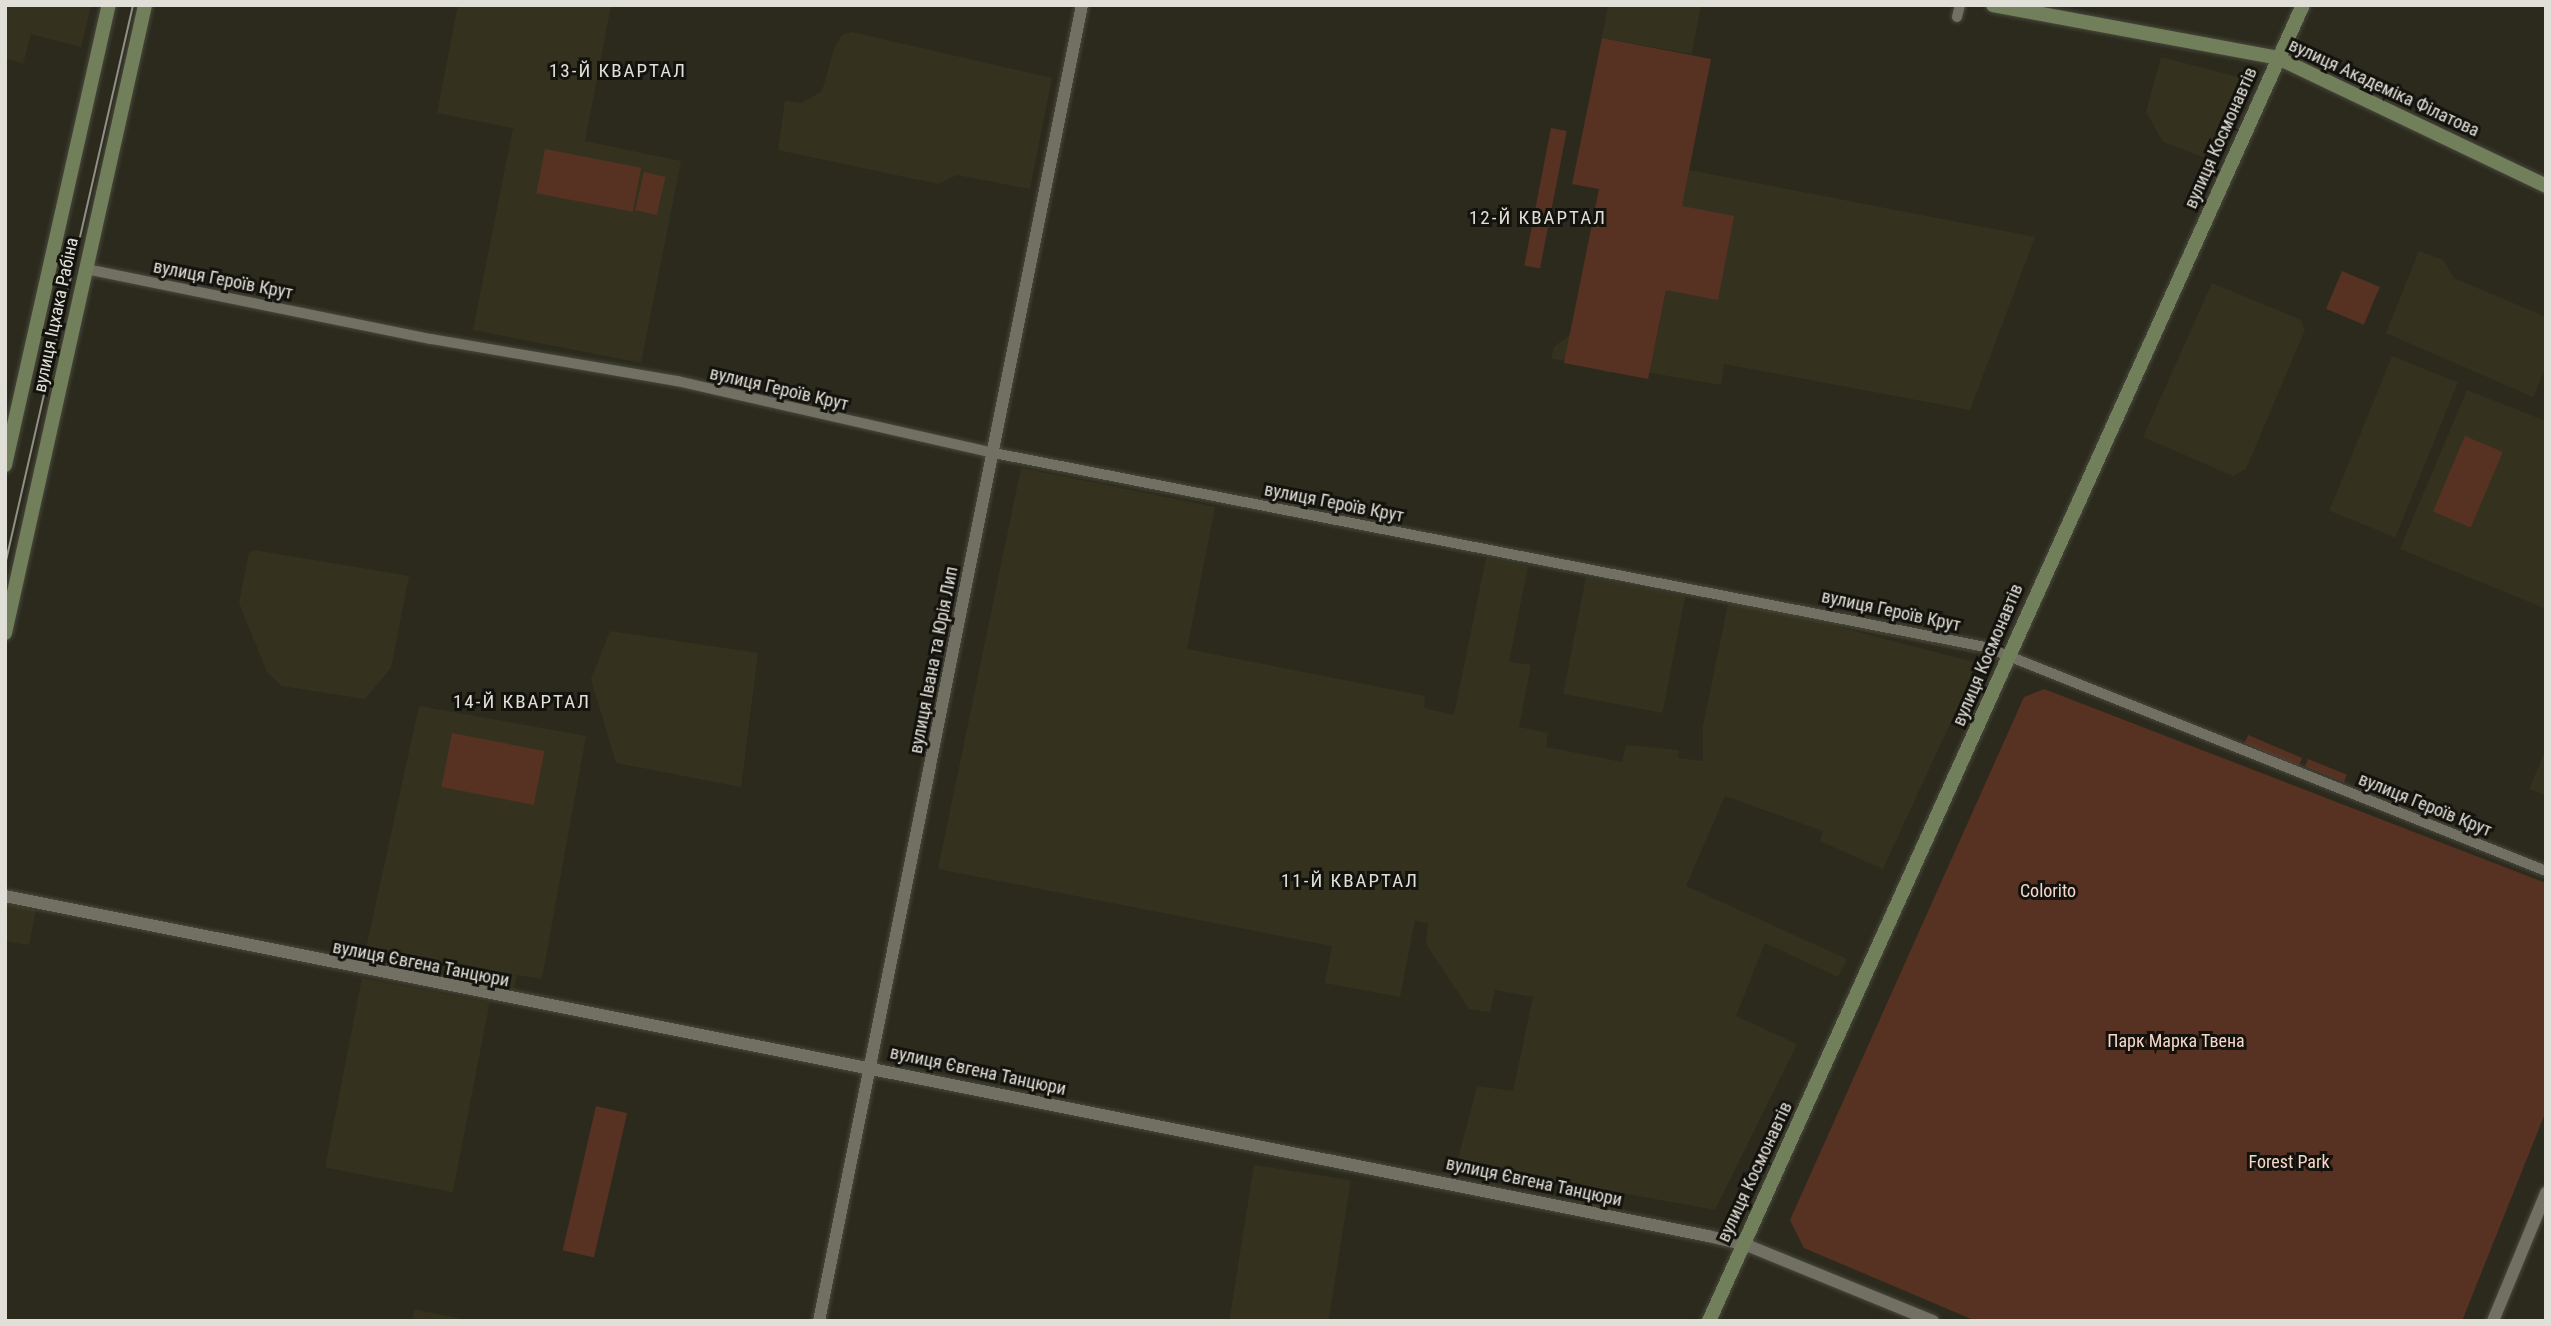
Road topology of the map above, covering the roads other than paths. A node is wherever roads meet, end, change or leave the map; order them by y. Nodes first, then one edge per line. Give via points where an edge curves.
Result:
1 (110, 5) edge
2 (145, 5) edge
3 (1082, 5) edge
4 (1960, 5) edge
5 (1993, 5) edge
6 (2302, 5) edge
7 (1957, 17) dead end
8 (2278, 58) junction
9 (2546, 186) edge
10 (86, 269) junction
11 (994, 453) junction
12 (5, 466) edge
13 (5, 633) edge
14 (2008, 654) junction
15 (2546, 871) edge
16 (5, 896) edge
17 (869, 1066) junction
18 (2546, 1193) edge
19 (1744, 1244) junction
20 (819, 1321) edge
21 (1709, 1321) edge
22 (1933, 1321) edge
23 (2493, 1321) edge

1 - 12 main road, вулиця Іцхака Рабіна
2 - 10 main road, вулиця Іцхака Рабіна
3 - 11 street, вулиця Івана та Юрія Лип
4 - 7 street
5 - 8 main road, вулиця Академіка Філатова
6 - 8 main road, вулиця Космонавтів
8 - 9 main road, вулиця Академіка Філатова
8 - 14 main road, вулиця Космонавтів
10 - 11 street, вулиця Героїв Крут via 431,339 677,381
10 - 13 main road, вулиця Іцхака Рабіна
11 - 14 street, вулиця Героїв Крут via 1860,620
11 - 17 street, вулиця Івана та Юрія Лип
14 - 15 street, вулиця Героїв Крут
14 - 19 main road, вулиця Космонавтів
16 - 17 street, вулиця Євгена Танцюри via 578,1014
17 - 19 street, вулиця Євгена Танцюри
17 - 20 street, вулиця Івана та Юрія Лип
18 - 23 street
19 - 21 main road, вулиця Космонавтів
19 - 22 street, вулиця Євгена Танцюри

